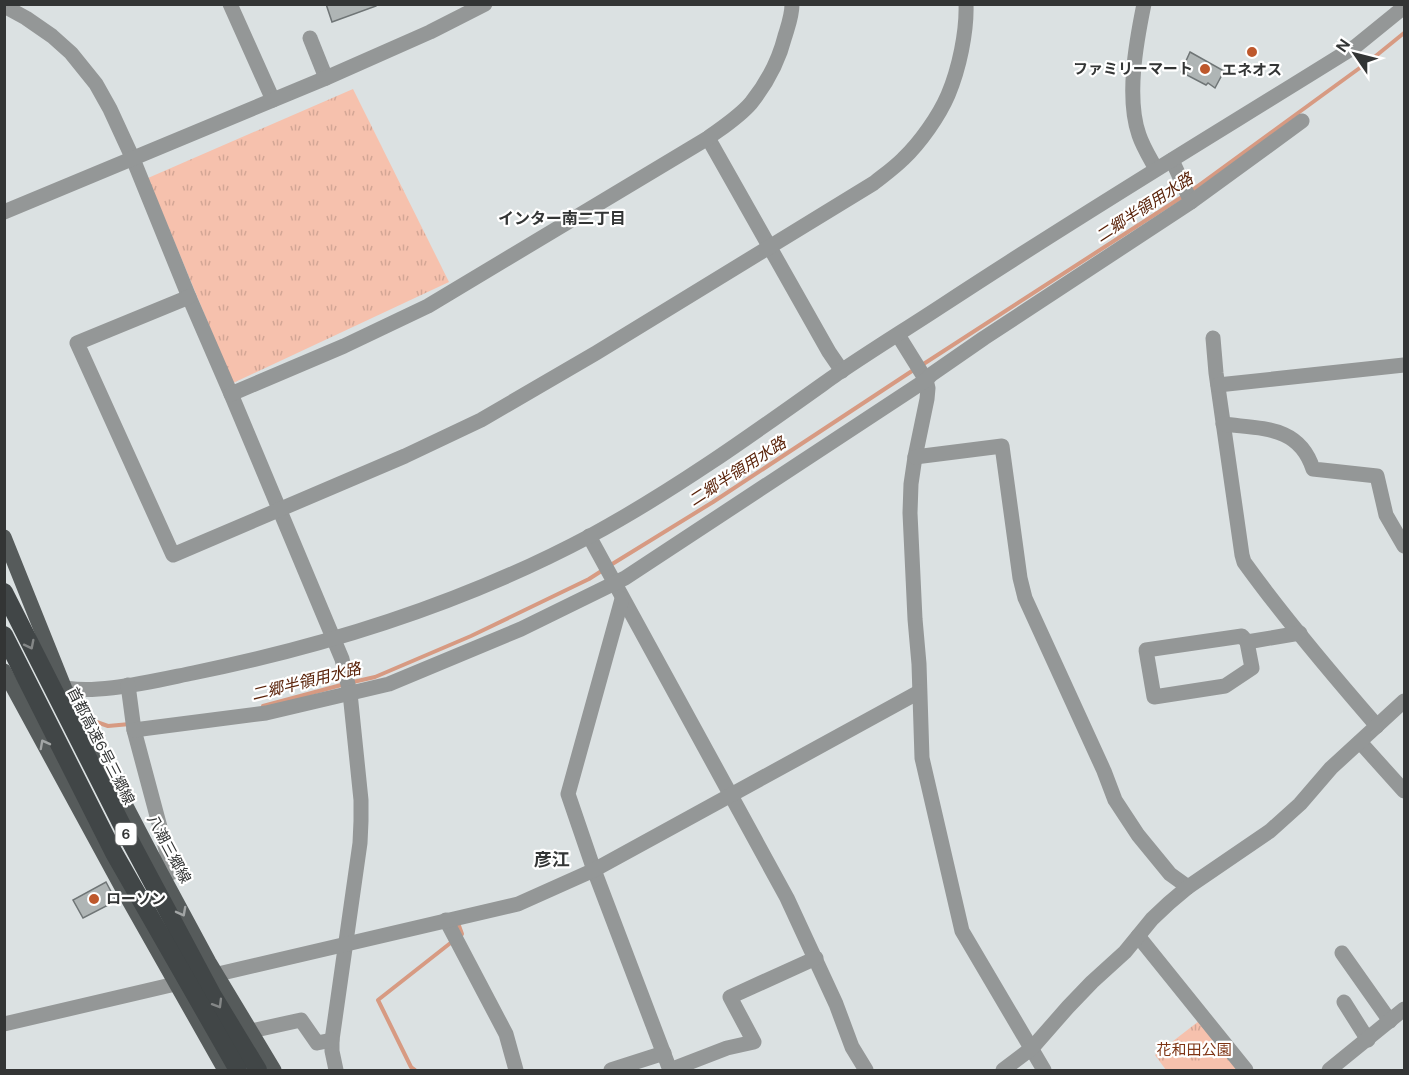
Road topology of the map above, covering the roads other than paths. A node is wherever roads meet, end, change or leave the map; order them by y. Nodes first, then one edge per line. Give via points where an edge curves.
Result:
1 (230, 4) edge
2 (485, 4) edge
3 (792, 4) edge
4 (966, 4) edge
5 (1144, 4) edge
6 (4, 6) edge
7 (1404, 6) edge
8 (310, 38) dead end
9 (326, 78) junction
10 (273, 100) junction
11 (1302, 121) dead end
12 (708, 138) junction
13 (133, 159) junction
14 (1172, 160) junction
15 (1156, 169) junction
16 (1191, 202) junction
17 (4, 212) edge
18 (769, 246) junction
19 (189, 297) junction
20 (898, 335) junction
21 (1213, 338) dead end
22 (1404, 365) edge
23 (842, 371) junction
24 (926, 380) junction
25 (1218, 386) junction
26 (231, 394) junction
27 (1223, 424) junction
28 (915, 457) junction
29 (280, 510) junction
30 (589, 536) junction
31 (4, 537) edge
32 (1404, 546) edge
33 (615, 584) junction
34 (4, 592) edge
35 (622, 599) junction
36 (1300, 633) junction
37 (4, 635) edge
38 (334, 639) junction
39 (1247, 642) junction
40 (4, 665) edge
41 (4, 671) edge
42 (128, 685) junction
43 (65, 689) junction
44 (920, 692) junction
45 (350, 693) junction
46 (1404, 701) edge
47 (1377, 726) junction
48 (134, 730) junction
49 (1360, 742) junction
50 (1404, 791) edge
51 (730, 795) junction
52 (594, 870) junction
53 (162, 876) junction
54 (1188, 887) junction
55 (127, 897) junction
56 (446, 920) junction
57 (1138, 936) junction
58 (346, 943) junction
59 (1342, 953) dead end
60 (816, 958) junction
61 (216, 974) junction
62 (175, 984) junction
63 (1344, 1002) dead end
64 (1404, 1009) edge
65 (1390, 1020) junction
66 (4, 1024) edge
67 (253, 1035) junction
68 (332, 1040) junction
69 (1368, 1040) junction
70 (1032, 1048) junction
71 (664, 1053) junction
72 (227, 1070) edge
73 (670, 1070) edge
74 (258, 1071) edge
75 (274, 1071) edge
76 (336, 1071) edge
77 (516, 1071) edge
78 (611, 1071) edge
79 (866, 1071) edge
80 (1003, 1071) edge
81 (1044, 1071) edge
82 (1246, 1071) edge
83 (1329, 1071) edge

1 - 10 street
2 - 9 street
3 - 12 street via 780,54 769,77 751,103
4 - 18 street via 960,54 948,95 920,141 874,183
5 - 15 street via 1133,95 1139,134
6 - 13 street via 52,36 82,65 105,100
7 - 14 street via 1356,46
8 - 9 street
9 - 10 street
10 - 13 street
11 - 16 street
12 - 18 street
12 - 26 street via 428,306
13 - 17 street
13 - 19 street
14 - 15 street
14 - 16 street
15 - 20 street
16 - 24 street
18 - 23 street
18 - 29 street via 481,420
19 - 26 street
19 - 29 street via 77,343 173,555
20 - 23 street
20 - 24 street
21 - 25 street
22 - 25 street
23 - 30 street via 675,486
24 - 28 street via 927,399
24 - 33 street
25 - 27 street
26 - 29 street
27 - 32 street via 1291,437 1311,460 1313,469 1377,476 1386,515
27 - 36 street via 1244,562
28 - 44 street via 910,531
28 - 54 street via 1002,446 1026,597 1115,800 1170,874
29 - 38 street
30 - 33 street
30 - 38 street via 448,601
31 - 43 main road, 八潮三郷線
33 - 35 street
33 - 45 street via 521,629 389,684
34 -> 74 highway, 首都高速6号三郷線 / 6, bridge via 128,837
35 - 51 street
35 - 52 street via 568,794
36 - 39 street
36 - 47 street
37 - 72 highway, 6, bridge
38 - 42 street
38 - 45 street
39 - 39 street via 1252,668 1225,686 1154,697 1146,650 1242,636
40 - 43 street
55 -> 41 main road
42 - 43 street
42 - 48 street
43 - 53 main road, 八潮三郷線
44 - 51 street
44 - 70 street via 922,758 962,931
45 - 48 street via 266,713
45 - 58 street via 362,821
46 - 47 street
47 - 49 street
48 - 53 street via 172,872
49 - 50 street
49 - 54 street via 1270,831
51 - 52 street
51 - 60 street
52 - 56 street via 518,904
52 - 71 street
53 - 55 street via 147,869 128,880
53 -> 61 main road, 八潮三郷線
54 - 57 street
55 - 62 main road
56 - 58 street
56 - 77 street via 506,1034
57 - 70 street
57 - 82 street
58 - 61 street
58 - 68 street
59 - 65 street
60 - 73 street via 730,998 754,1042
60 - 79 street via 852,1047
61 - 62 street
61 - 67 main road, 八潮三郷線
62 - 66 street
62 - 72 main road
63 - 69 street
64 - 65 street
65 - 69 street
67 - 68 street via 301,1020 317,1043
67 - 72 street via 252,1049
67 - 75 main road, 八潮三郷線
68 - 76 street
69 - 83 street
70 - 80 street
70 - 81 street
71 - 73 street
71 - 78 street

